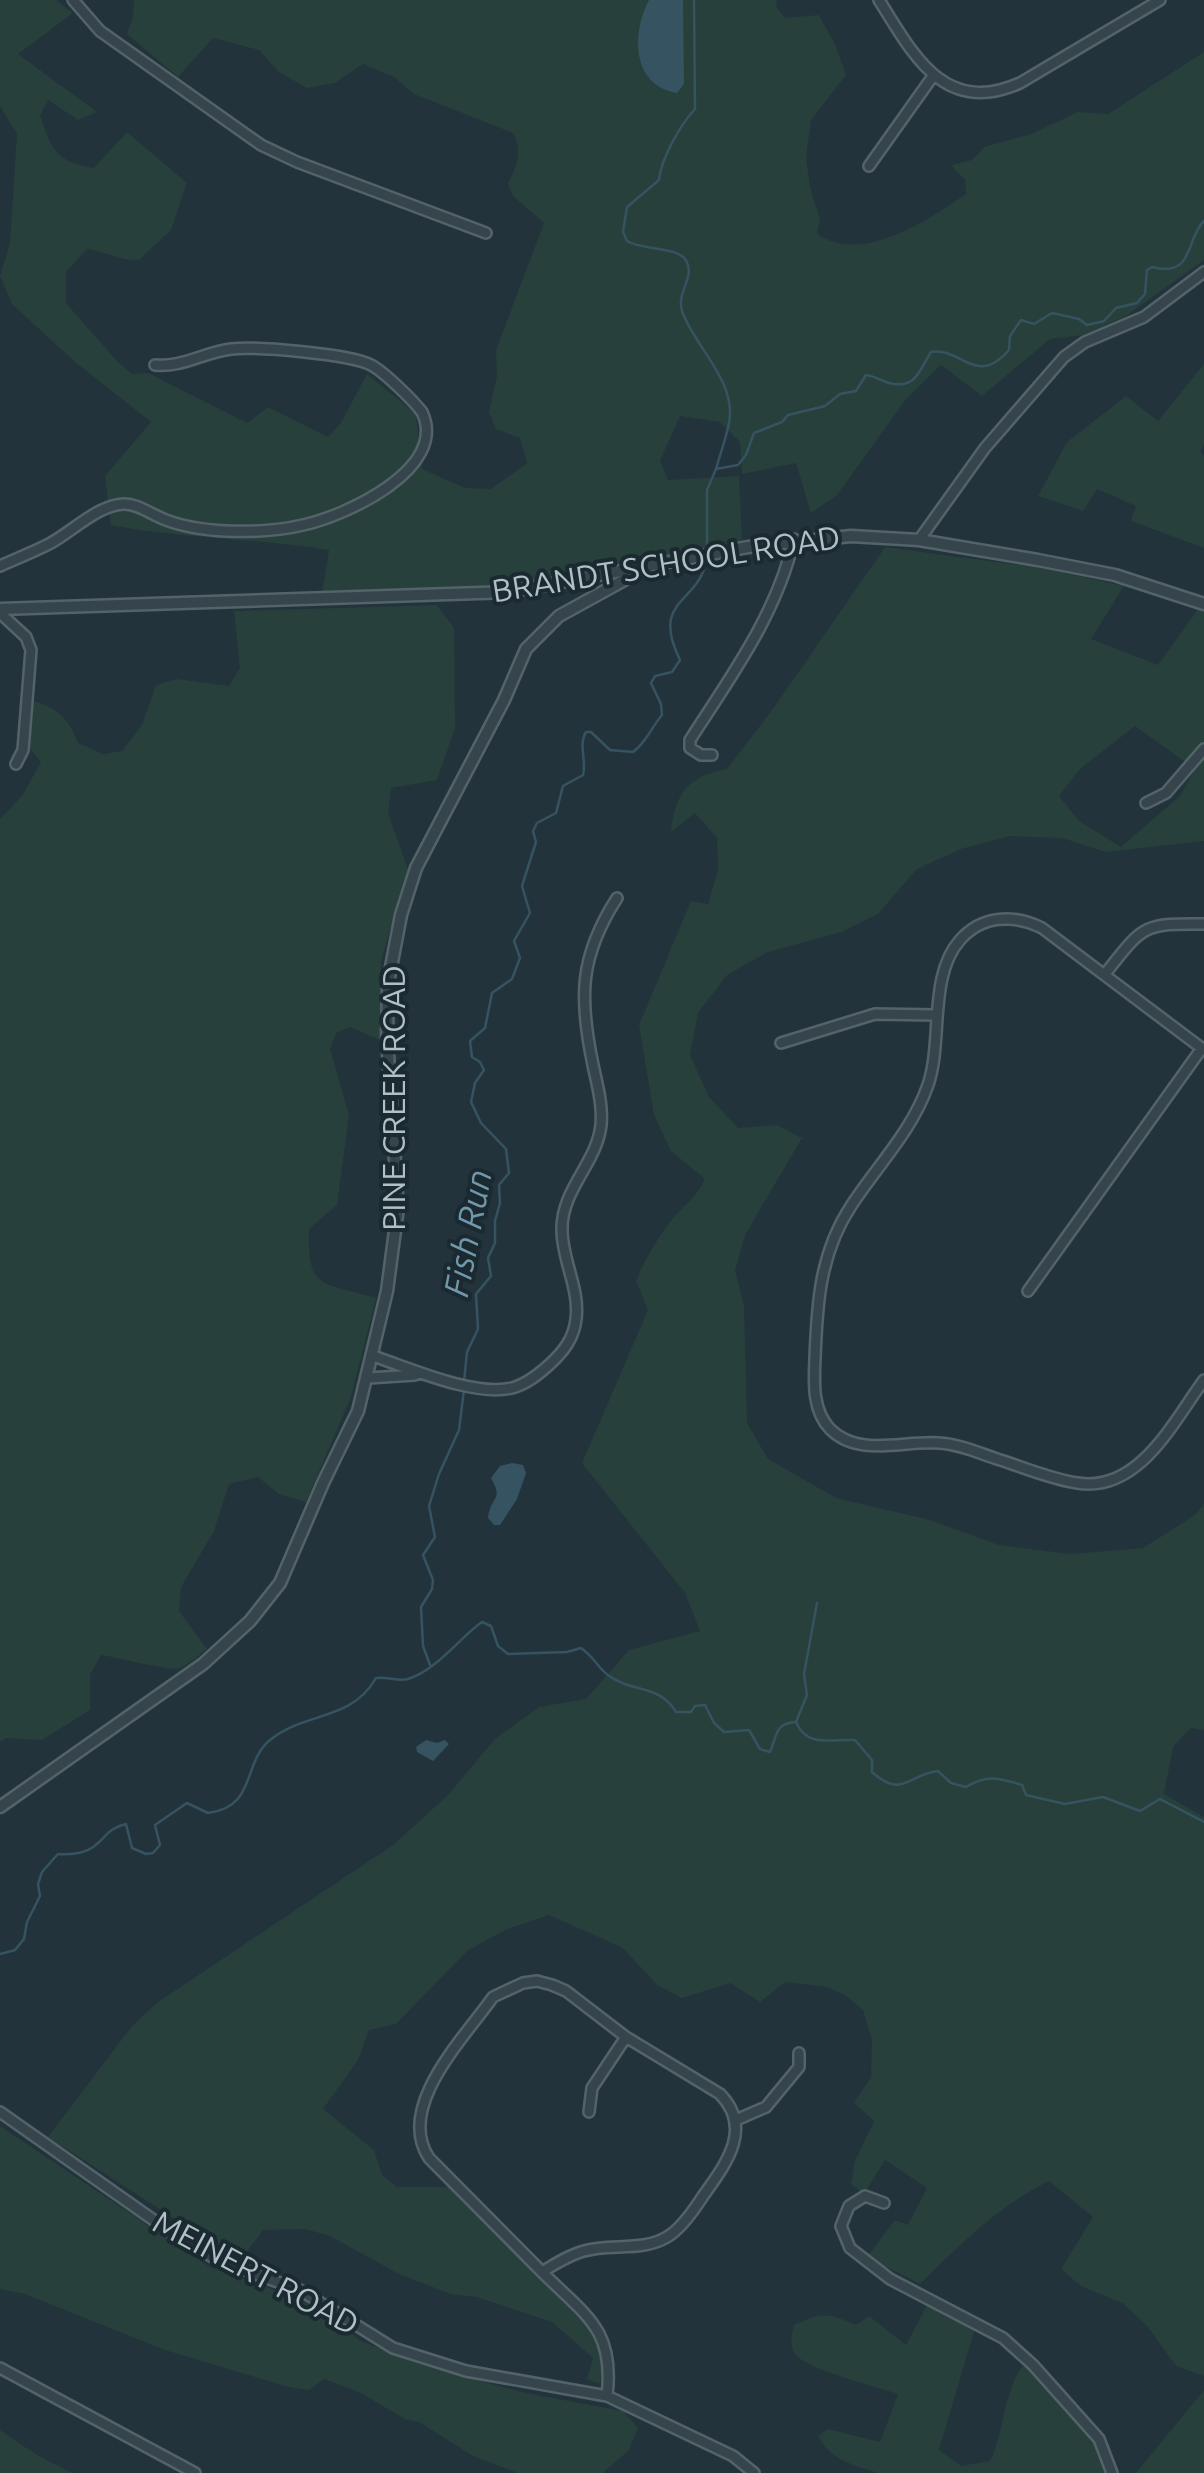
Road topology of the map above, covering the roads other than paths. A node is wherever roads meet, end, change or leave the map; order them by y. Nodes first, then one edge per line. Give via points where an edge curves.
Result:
1 (73, 0) edge
2 (879, 0) edge
3 (1160, 0) edge
4 (933, 76) junction
5 (869, 166) dead end
6 (486, 233) dead end
7 (1204, 272) edge
8 (155, 365) dead end
9 (794, 539) junction
10 (919, 540) junction
11 (0, 566) edge
12 (648, 568) junction
13 (1204, 604) edge
14 (0, 611) edge
15 (1204, 749) edge
16 (712, 756) dead end
17 (16, 764) dead end
18 (1146, 802) dead end
19 (616, 898) dead end
20 (1204, 924) edge
21 (1105, 974) junction
22 (936, 1016) junction
23 (781, 1043) dead end
24 (1203, 1049) edge
25 (1028, 1291) dead end
26 (373, 1356) junction
27 (416, 1374) junction
28 (368, 1378) junction
29 (1204, 1380) edge
30 (0, 1807) edge
31 (626, 2037) junction
32 (799, 2054) dead end
33 (0, 2112) edge
34 (588, 2112) dead end
35 (736, 2120) junction
36 (884, 2204) dead end
37 (542, 2272) junction
38 (0, 2368) edge
39 (607, 2396) junction
40 (195, 2473) edge
41 (754, 2473) edge
42 (1112, 2473) edge

1 - 6 street via 100,31 261,145
2 - 4 street
3 - 4 street via 1006,90 969,92
4 - 5 street
7 - 10 street via 1144,317 1064,357 985,448
8 - 11 street via 255,348 373,365 422,412 422,449 396,480 302,526 206,529 122,504
9 - 10 street, BRANDT SCHOOL ROAD
9 - 12 street, BRANDT SCHOOL ROAD
9 - 16 street via 770,608 690,740 690,748
10 - 13 street, BRANDT SCHOOL ROAD via 1115,575
12 - 14 street, BRANDT SCHOOL ROAD via 508,592
12 - 26 street, PINE CREEK ROAD via 559,616 535,637 416,868 388,983 398,1208
14 - 17 street via 30,650 24,741
15 - 18 street via 1166,792
19 - 27 street via 584,974 586,1038 602,1122 562,1221 576,1302 573,1336 542,1371 507,1389
20 - 21 street via 1148,927
21 - 22 street via 1042,928 999,918 958,942
21 - 24 street
22 - 23 street via 874,1014
22 - 29 street via 932,1074 920,1106 851,1206 826,1256 814,1372 824,1421 850,1442 941,1443 1079,1484 1104,1482 1142,1462
24 - 25 street
26 - 27 street
26 - 28 street, PINE CREEK ROAD
27 - 28 street
28 - 30 street, PINE CREEK ROAD via 266,1604 202,1664
31 - 34 street via 592,2088
31 - 35 street via 720,2094
31 - 37 street via 552,1985 507,1988 493,1997 423,2100 418,2116 429,2158
32 - 35 street via 799,2067 766,2107
33 - 39 street, MEINERT ROAD via 172,2233 218,2260 300,2290 393,2348 466,2370
35 - 37 street via 731,2155 668,2236 585,2250
36 - 42 street via 864,2196 849,2206 841,2226 850,2248 890,2279 1003,2338 1099,2439
37 - 39 street via 605,2342 611,2366
38 - 40 street
39 - 41 street, MEINERT ROAD via 733,2456

